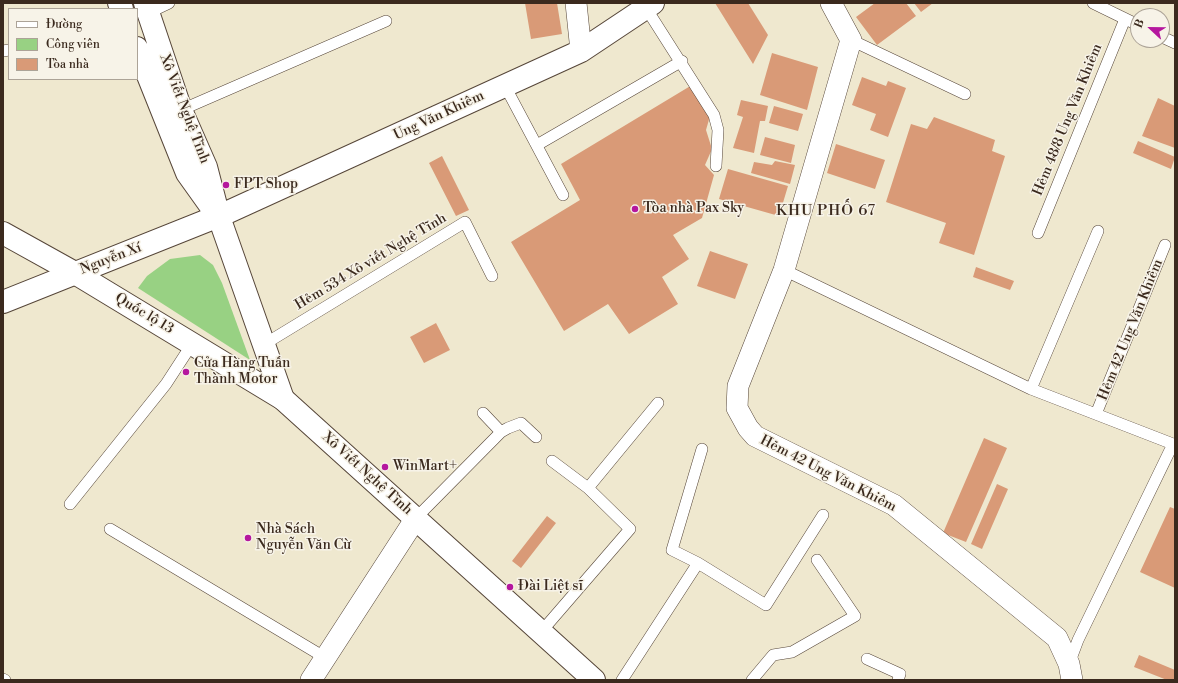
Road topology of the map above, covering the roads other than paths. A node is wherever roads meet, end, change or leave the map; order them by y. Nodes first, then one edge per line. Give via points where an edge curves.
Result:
1 (169, 3) edge
2 (576, 3) edge
3 (831, 3) edge
4 (1093, 3) edge
5 (650, 5) edge
6 (146, 8) edge
7 (1125, 19) junction
8 (386, 21) dead end
9 (1130, 21) edge
10 (851, 40) junction
11 (138, 50) edge
12 (581, 51) junction
13 (682, 61) junction
14 (505, 86) junction
15 (965, 94) dead end
16 (181, 110) junction
17 (537, 145) junction
18 (716, 166) dead end
19 (563, 195) dead end
20 (218, 217) junction
21 (1098, 231) dead end
22 (3, 233) edge
23 (1038, 233) dead end
24 (1165, 245) dead end
25 (784, 270) junction
26 (75, 272) junction
27 (492, 276) dead end
28 (3, 302) edge
29 (192, 344) junction
30 (263, 345) junction
31 (1031, 389) junction
32 (283, 399) junction
33 (658, 403) dead end
34 (483, 413) dead end
35 (1096, 414) junction
36 (501, 432) junction
37 (536, 437) dead end
38 (702, 450) dead end
39 (552, 461) dead end
40 (588, 488) junction
41 (70, 504) dead end
42 (823, 515) dead end
43 (416, 518) junction
44 (110, 529) dead end
45 (817, 560) dead end
46 (698, 563) junction
47 (541, 632) junction
48 (324, 657) junction
49 (867, 659) dead end
50 (1070, 672) edge
51 (311, 680) edge
52 (594, 680) edge
53 (622, 680) edge
54 (752, 680) edge
55 (898, 680) edge

1 - 6 lane
2 - 12 street
3 - 10 street
4 - 7 lane
5 - 12 main road, Ung Văn Khiêm
5 - 13 lane
6 - 16 main road, Xô Viết Nghệ Tĩnh
7 - 9 lane
7 - 23 lane, Hẻm 48/8 Ung Văn Khiêm
8 - 16 lane
10 - 15 lane
10 - 25 street, Hẻm 42 Ung Văn Khiêm
11 - 20 main road, Xô Viết Nghệ Tĩnh via 187,173
12 - 14 main road, Ung Văn Khiêm
13 - 17 lane
13 - 18 lane via 714,115 718,130
14 - 17 lane
14 - 20 main road, Ung Văn Khiêm
16 - 20 main road, Xô Viết Nghệ Tĩnh via 206,167
17 - 19 lane
20 - 26 main road, Nguyễn Xí
20 - 30 main road, Xô Viết Nghệ Tĩnh
21 - 31 lane
22 - 26 main road, Quốc lộ 13
24 - 35 lane, Hẻm 42 Ung Văn Khiêm
25 - 31 lane, Hẻm 42 Ung Văn Khiêm
25 - 50 street, Hẻm 42 Ung Văn Khiêm via 738,386 737,408 748,428 755,436 894,505 1057,638
26 - 28 main road, Nguyễn Xí
26 - 29 main road, Quốc lộ 13
27 - 30 lane, Hẻm 534 Xô viết Nghệ Tĩnh via 465,222
29 - 32 main road, Quốc lộ 13
29 - 41 lane via 166,384
30 - 32 main road, Xô Viết Nghệ Tĩnh
31 - 35 lane, Hẻm 42 Ung Văn Khiêm
32 - 43 main road, Xô Viết Nghệ Tĩnh
33 - 40 lane
34 - 36 lane
35 - 50 lane, Hẻm 42 Ung Văn Khiêm via 1173,444 1078,640
36 - 37 lane via 521,423
36 - 43 lane
38 - 46 lane via 672,550
39 - 40 lane
40 - 47 lane via 630,530
42 - 46 lane via 766,606
43 - 47 main road, Xô Viết Nghệ Tĩnh
43 - 48 street
44 - 48 lane
45 - 54 lane via 855,616 792,652 772,655
46 - 53 lane
47 - 52 main road, Xô Viết Nghệ Tĩnh
48 - 51 street
49 - 55 lane via 900,674

